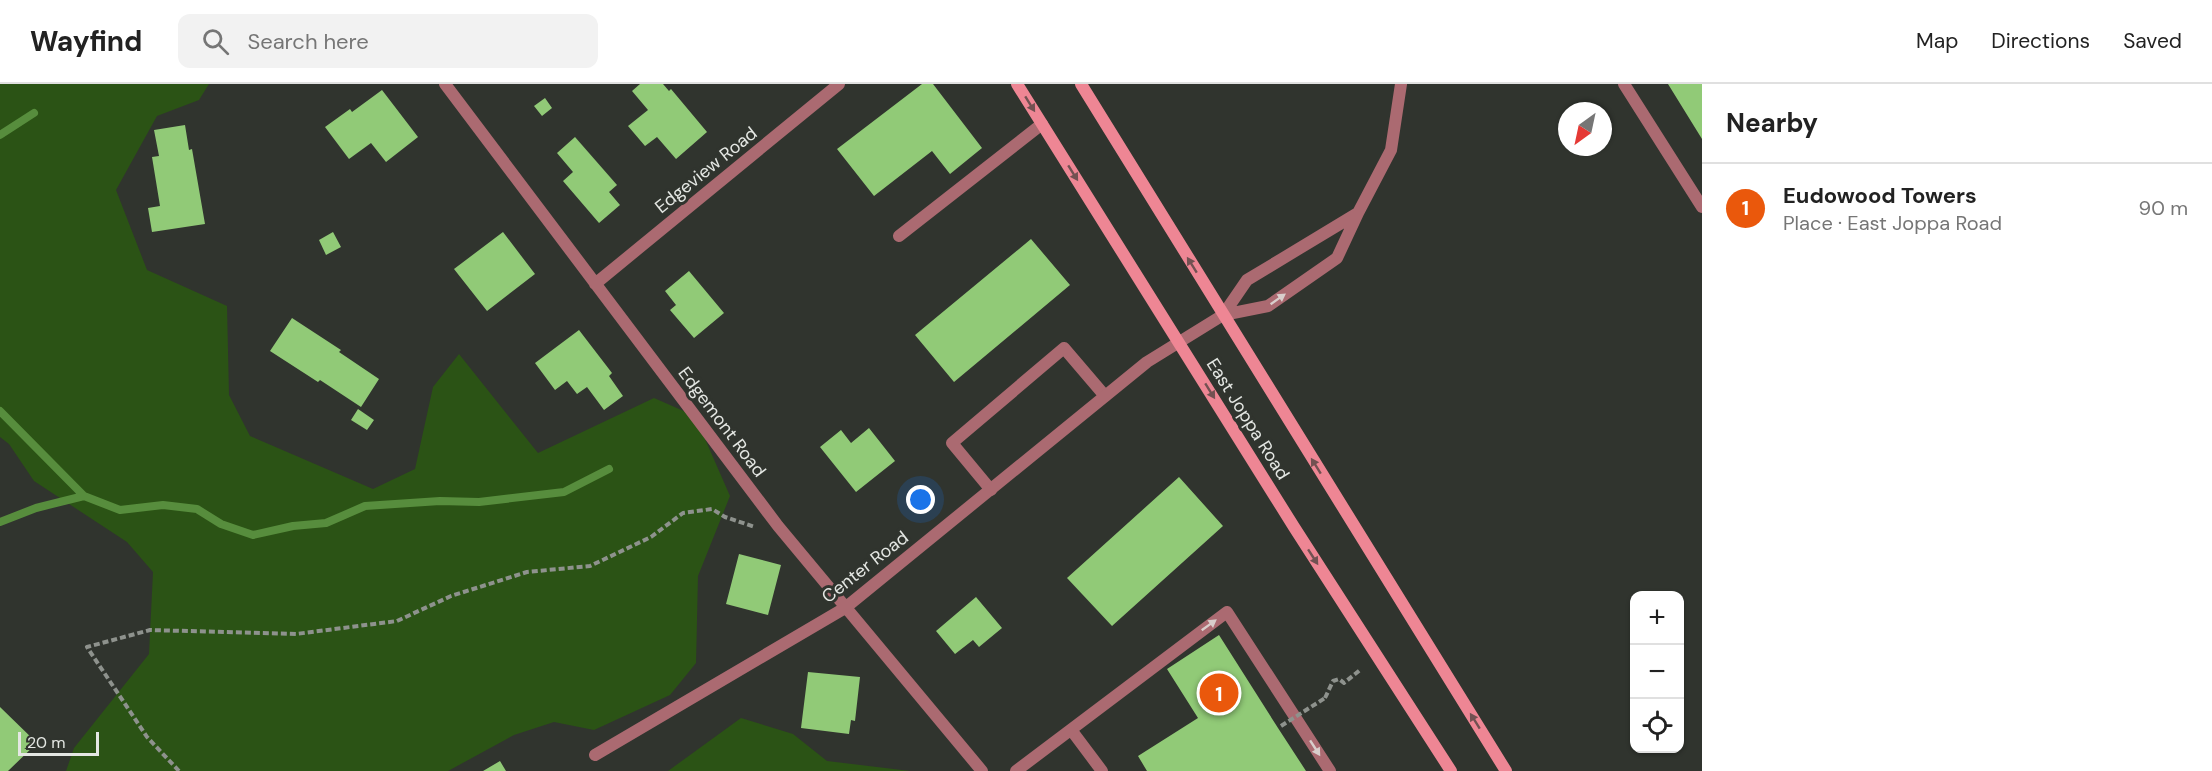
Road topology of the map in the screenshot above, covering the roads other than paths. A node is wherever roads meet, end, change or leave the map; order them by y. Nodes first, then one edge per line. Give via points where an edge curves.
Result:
1 (445, 84) edge
2 (839, 84) edge
3 (1017, 84) edge
4 (1081, 84) edge
5 (1401, 84) edge
6 (1624, 84) edge
7 (1042, 123) junction
8 (1702, 207) edge
9 (1358, 213) junction
10 (899, 236) dead end
11 (595, 284) junction
12 (1223, 315) junction
13 (1179, 341) junction
14 (1106, 396) junction
15 (991, 490) junction
16 (845, 608) junction
17 (1071, 731) junction
18 (595, 754) dead end
19 (982, 771) edge
20 (1016, 771) edge
21 (1102, 771) edge
22 (1330, 771) edge
23 (1451, 771) edge
24 (1506, 771) edge

1 - 11 street, Edgemont Road
2 - 11 street, Edgeview Road
3 -> 7 main road, East Joppa Road
12 -> 4 main road, East Joppa Road
5 - 9 street via 1391,150
6 - 8 street
7 - 10 street
7 -> 13 main road, East Joppa Road
9 - 12 street via 1247,280
12 -> 9 street via 1268,306 1337,258
11 - 16 street, Edgemont Road
12 - 13 street, Center Road
24 -> 12 main road, East Joppa Road
13 - 14 street, Center Road
13 -> 23 main road, East Joppa Road via 1293,527
14 - 15 street, Center Road
14 - 15 street via 1064,348 952,443
15 - 16 street, Center Road
16 - 18 street, Center Road
16 - 19 street, Edgemont Road
17 - 20 street
17 - 21 street
17 -> 22 street via 1227,612

